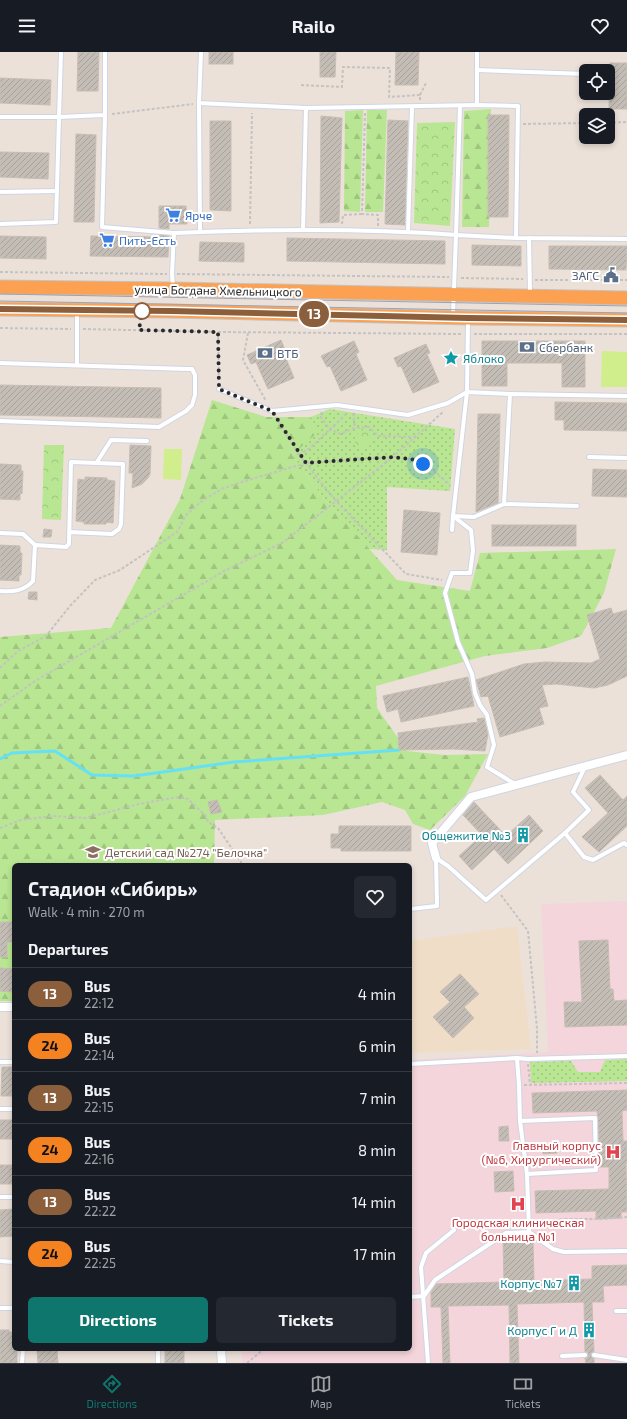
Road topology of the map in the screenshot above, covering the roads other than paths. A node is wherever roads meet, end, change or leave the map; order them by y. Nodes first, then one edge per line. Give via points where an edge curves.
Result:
1 (61, 52) edge
2 (105, 52) edge
3 (201, 52) edge
4 (477, 52) edge
5 (477, 70) junction
6 (579, 74) edge
7 (199, 103) junction
8 (477, 105) junction
9 (460, 106) junction
10 (412, 107) junction
11 (306, 108) junction
12 (105, 115) junction
13 (60, 116) junction
14 (0, 117) edge
15 (57, 191) junction
16 (0, 192) edge
17 (0, 224) edge
18 (303, 230) junction
19 (174, 232) junction
20 (200, 232) junction
21 (408, 232) junction
22 (456, 235) junction
23 (516, 238) junction
24 (529, 238) junction
25 (627, 239) edge
26 (0, 287) edge
27 (173, 289) junction
28 (454, 295) junction
29 (530, 297) junction
30 (627, 298) edge
31 (0, 309) edge
32 (77, 311) junction
33 (453, 318) junction
34 (468, 318) junction
35 (627, 320) edge
36 (0, 363) edge
37 (77, 365) junction
38 (219, 389) road end
39 (467, 392) junction
40 (510, 394) junction
41 (627, 396) edge
42 (0, 421) edge
43 (140, 440) junction
44 (148, 441) dead end
45 (140, 446) dead end
46 (589, 457) dead end
47 (627, 458) edge
48 (97, 462) junction
49 (504, 504) junction
50 (577, 506) dead end
51 (453, 516) junction
52 (452, 530) dead end
53 (0, 532) edge
54 (69, 532) junction
55 (35, 546) junction
56 (0, 591) edge
57 (627, 755) edge
58 (585, 766) junction
59 (518, 785) junction
60 (565, 833) junction
61 (627, 844) edge
62 (436, 858) junction
63 (412, 909) edge
64 (0, 1007) edge
65 (12, 1007) edge
66 (627, 1056) edge
67 (517, 1058) junction
68 (0, 1062) edge
69 (12, 1062) edge
70 (412, 1064) edge
71 (0, 1109) edge
72 (12, 1109) edge
73 (520, 1121) junction
74 (527, 1174) junction
75 (0, 1197) edge
76 (12, 1198) edge
77 (454, 1230) dead end
78 (529, 1232) junction
79 (627, 1251) edge
80 (0, 1261) edge
81 (12, 1262) edge
82 (424, 1296) junction
83 (412, 1297) edge
84 (0, 1308) edge
85 (12, 1308) edge
86 (616, 1311) dead end
87 (627, 1311) edge
88 (23, 1351) edge
89 (158, 1351) edge
90 (221, 1351) edge
91 (562, 1356) dead end
92 (585, 1356) dead end
93 (594, 1356) dead end
94 (627, 1360) edge
95 (22, 1363) edge
96 (158, 1363) edge
97 (222, 1363) edge
98 (428, 1363) edge

1 - 13 lane
2 - 12 lane
3 - 7 lane
4 - 5 lane
5 - 6 lane
5 - 8 lane
7 - 11 lane
7 - 20 lane
8 - 9 lane
8 - 23 lane via 518,106
9 - 10 lane
9 - 22 lane
10 - 11 lane
10 - 21 lane
11 - 18 lane
12 - 13 lane
12 - 19 lane via 102,227
13 - 14 lane
13 - 15 lane
15 - 16 lane
15 - 17 lane via 56,222
18 - 20 lane via 249,229
18 - 21 lane
19 - 20 lane
19 - 27 lane
21 - 22 lane
22 - 23 lane
22 - 28 lane
23 - 24 lane
24 - 25 lane
24 - 29 lane
26 - 27 highway, улица Богдана Хмельницкого
27 - 28 highway, улица Богдана Хмельницкого
28 - 29 highway, улица Богдана Хмельницкого
28 - 33 lane
29 - 30 highway, улица Богдана Хмельницкого
31 - 32 highway, улица Богдана Хмельницкого
32 - 33 highway, улица Богдана Хмельницкого
32 - 37 lane
33 - 34 highway, улица Богдана Хмельницкого
34 - 35 highway, улица Богдана Хмельницкого
34 - 39 lane
36 - 37 lane
37 - 42 lane via 192,369 195,375 192,405 159,427
38 - 39 lane via 272,411 337,405 408,415 448,404
39 - 40 lane
39 - 51 lane
40 - 41 lane
40 - 49 lane
43 - 44 lane
43 - 45 lane
43 - 48 lane via 111,440
46 - 47 lane
48 - 54 lane via 72,462
48 - 54 lane via 121,463 123,466 121,526 112,534
49 - 50 lane
49 - 51 lane via 474,517
51 - 52 lane
51 - 59 lane via 471,530 473,550 470,572 452,572 445,593 458,642 472,674 480,705 487,715 494,745 487,767
53 - 55 lane via 23,534
54 - 55 lane via 69,544 66,547
55 - 56 lane via 33,581 16,592
57 - 58 street
58 - 59 street
58 - 60 lane via 573,792 589,810
59 - 62 street via 471,798 432,843
60 - 61 lane via 584,857 593,860 624,843
60 - 62 lane via 486,900
62 - 63 lane via 437,906
64 - 65 street
66 - 67 lane
67 - 70 lane
67 - 73 lane
68 - 69 lane
71 - 72 lane
73 - 74 lane
73 - 74 lane via 595,1118 596,1170
74 - 78 lane
75 - 76 lane
77 - 82 lane via 426,1253 421,1268
78 - 79 lane via 553,1249 564,1252
78 - 82 lane via 506,1233 435,1280
80 - 81 lane
82 - 83 lane
82 - 98 lane
84 - 85 lane
86 - 87 lane
88 - 95 lane
89 - 96 lane
90 - 97 street
91 - 92 lane
93 - 94 lane

